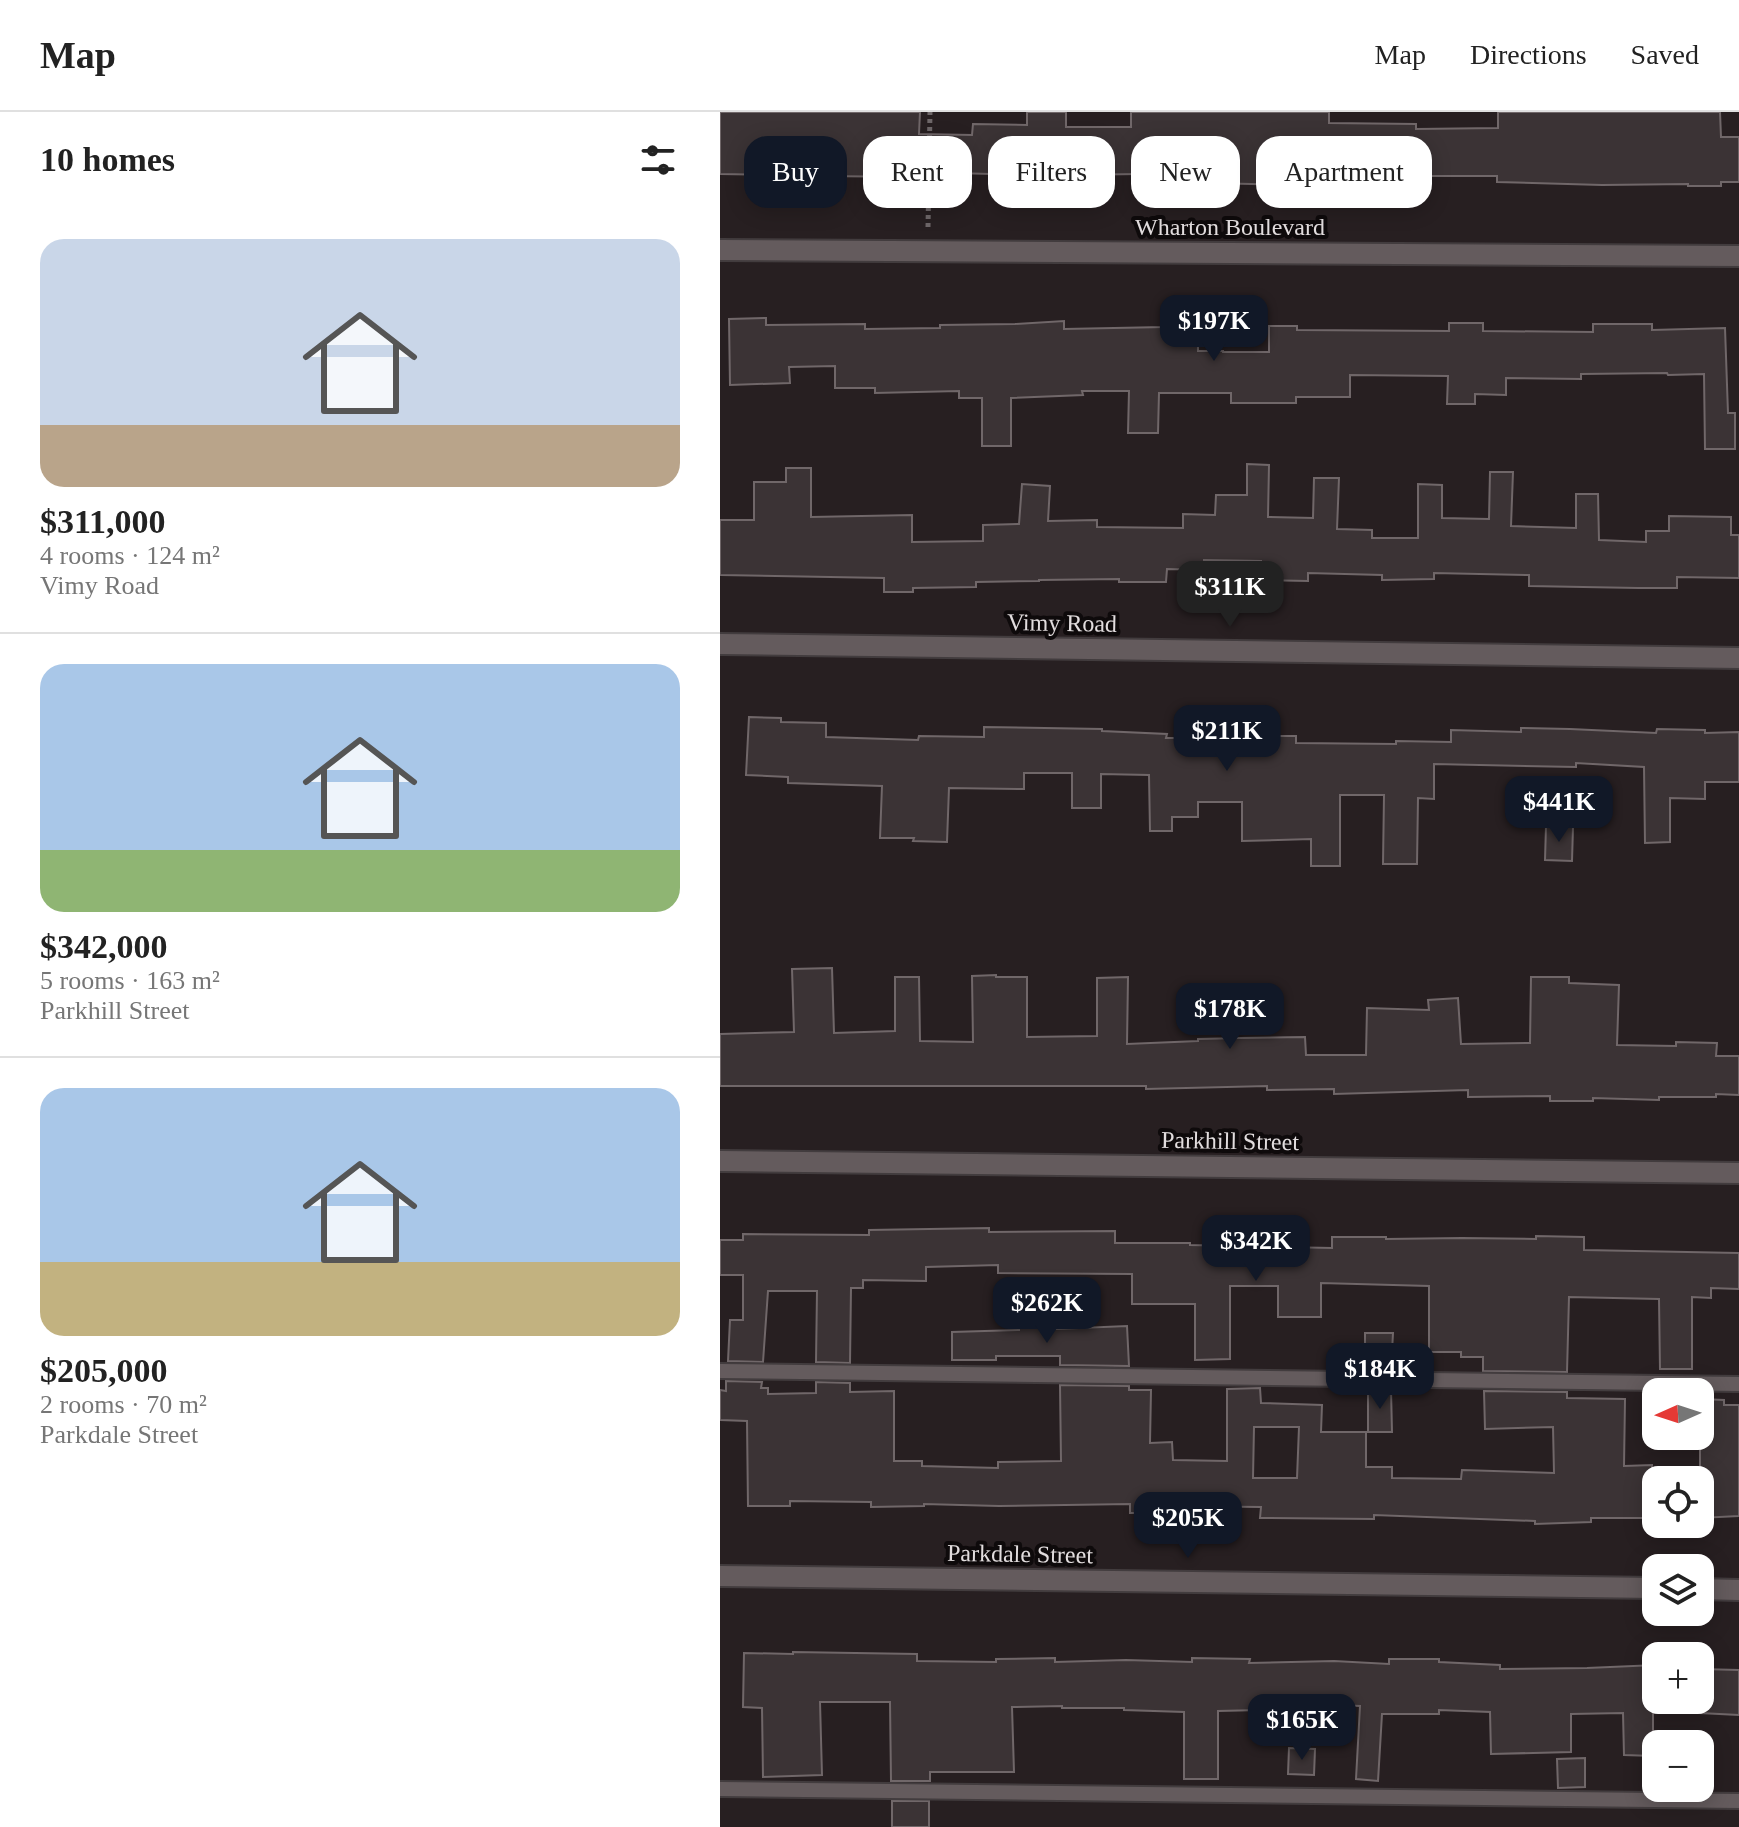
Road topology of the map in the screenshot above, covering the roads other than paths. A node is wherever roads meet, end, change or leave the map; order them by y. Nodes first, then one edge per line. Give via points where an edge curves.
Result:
1 (720, 250) edge
2 (1739, 256) edge
3 (720, 644) edge
4 (1739, 658) edge
5 (720, 1161) edge
6 (1739, 1173) edge
7 (720, 1371) edge
8 (1739, 1384) edge
9 (720, 1576) edge
10 (1642, 1588) edge
11 (1714, 1589) edge
12 (1739, 1590) edge
13 (720, 1789) edge
14 (1739, 1801) edge

1 - 2 street, Wharton Boulevard
3 - 4 street, Vimy Road
5 - 6 street, Parkhill Street
7 - 8 lane
9 - 10 street, Parkdale Street
11 - 12 street
13 - 14 lane

